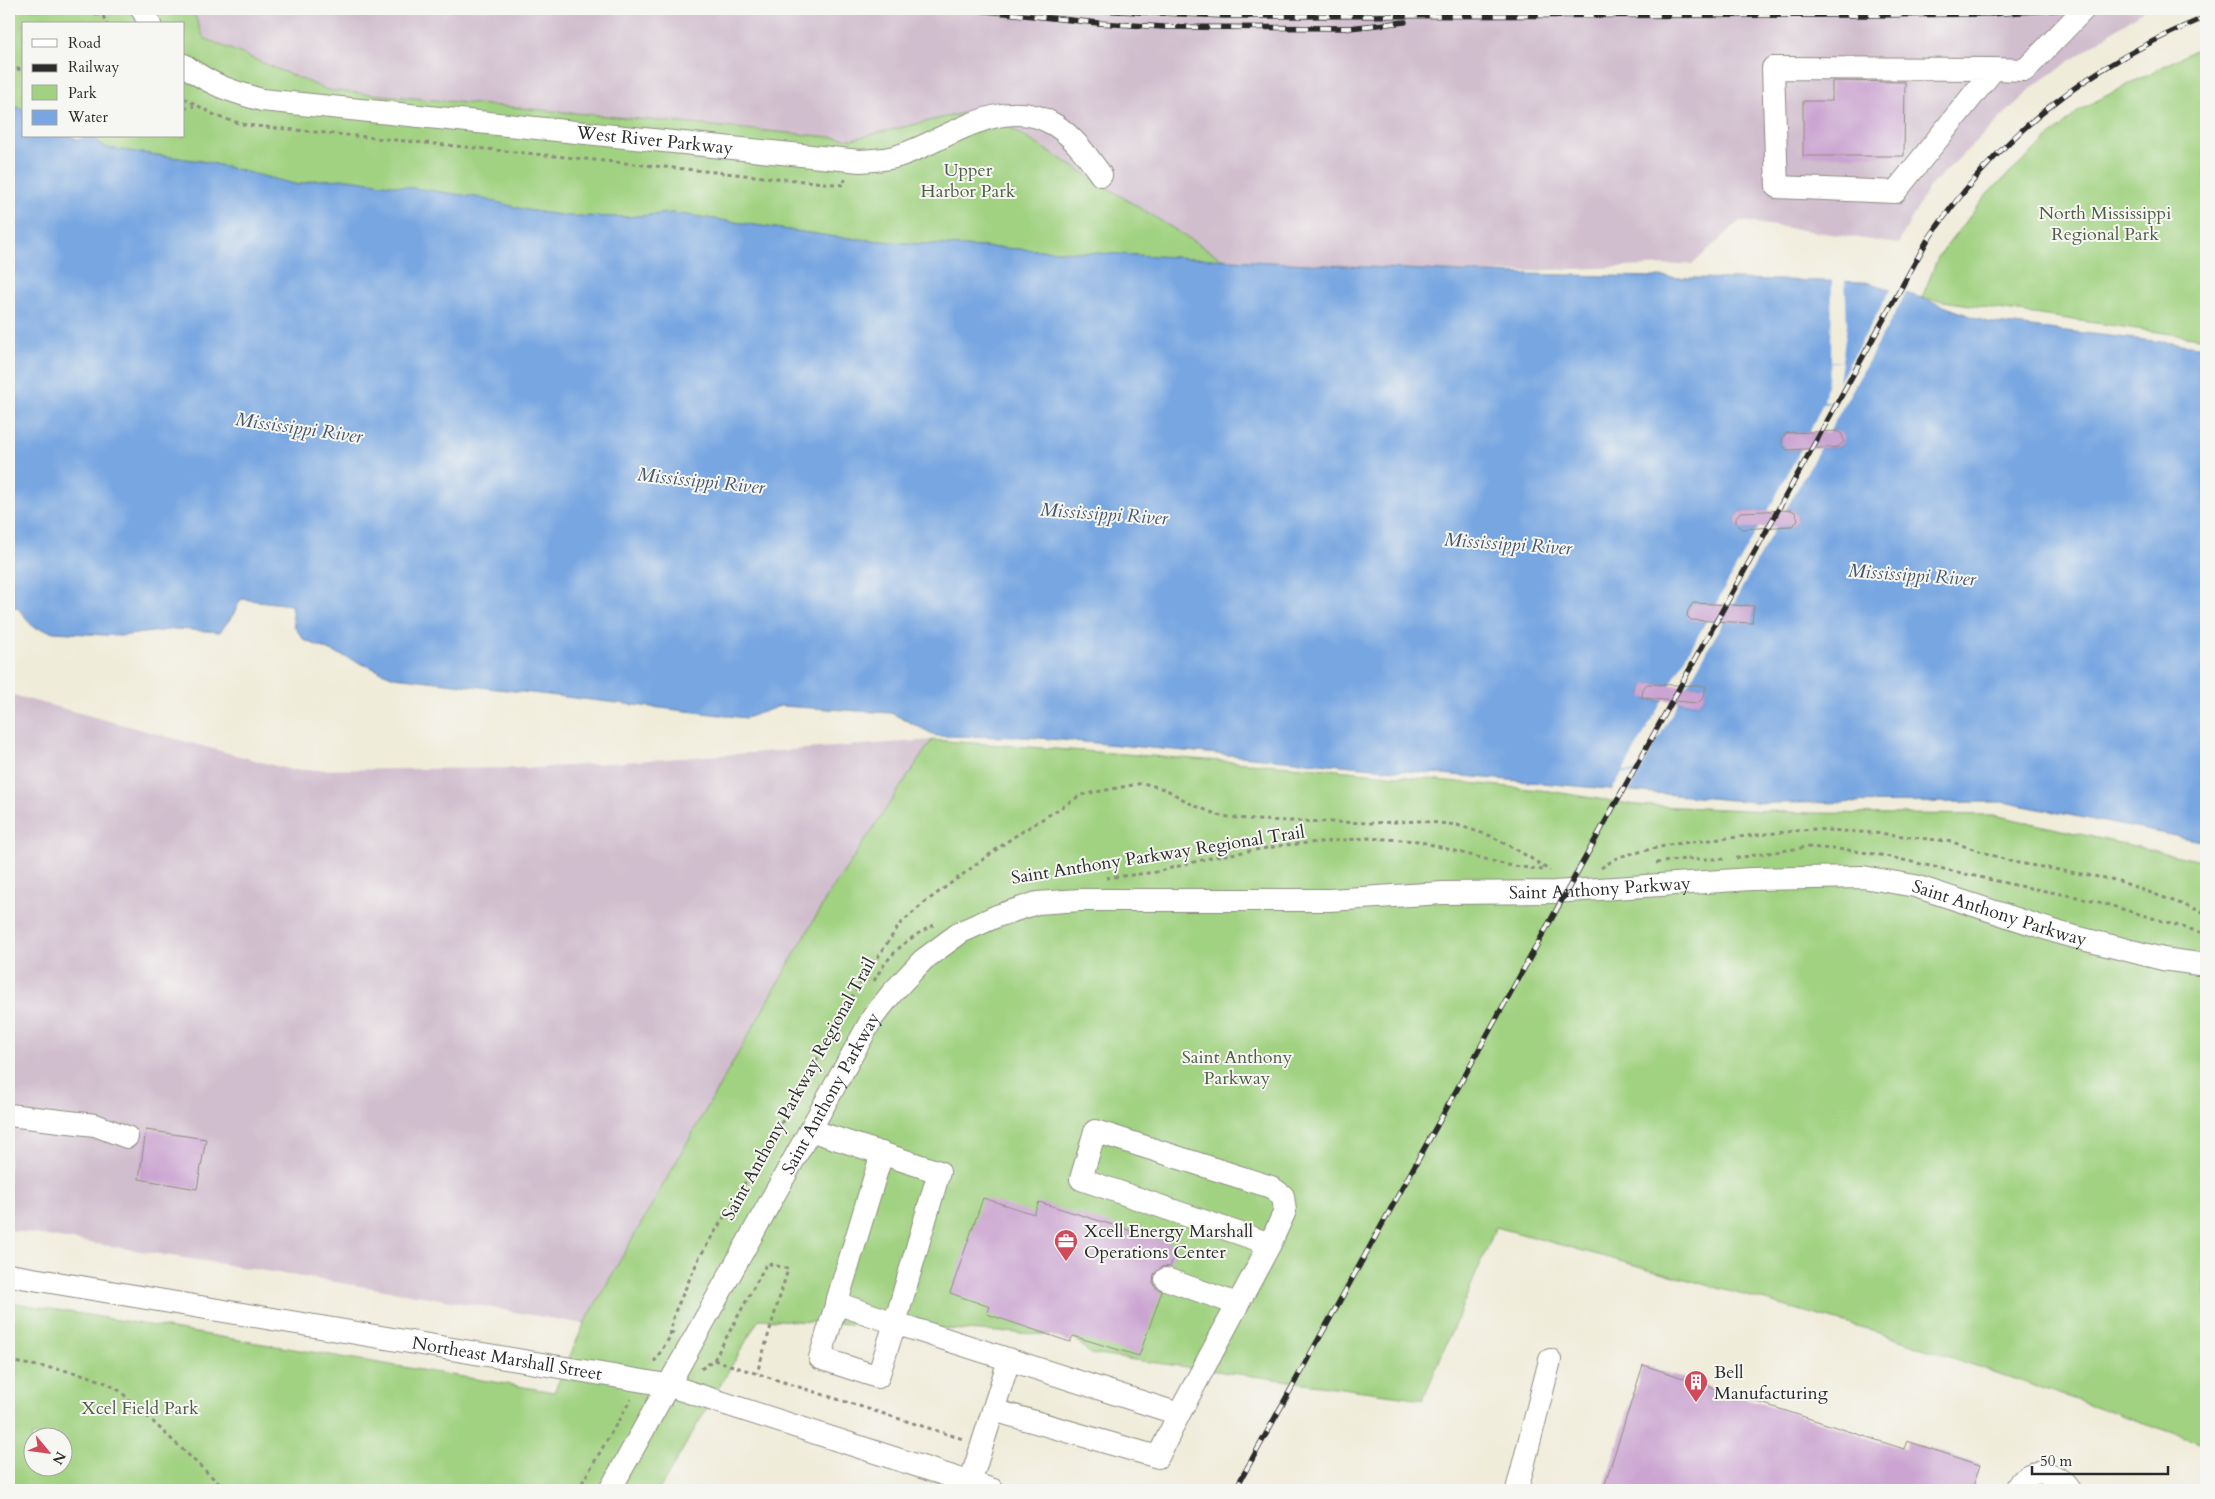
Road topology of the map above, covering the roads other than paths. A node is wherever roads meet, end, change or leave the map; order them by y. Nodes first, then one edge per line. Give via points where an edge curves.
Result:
1 (142, 9) edge
2 (2084, 9) edge
3 (149, 22) edge
4 (185, 66) edge
5 (1994, 70) junction
6 (1101, 175) dead end
7 (2206, 965) edge
8 (9, 1115) edge
9 (810, 1130) junction
10 (127, 1137) dead end
11 (882, 1153) junction
12 (1270, 1244) junction
13 (9, 1275) edge
14 (1166, 1279) dead end
15 (836, 1303) junction
16 (1237, 1304) junction
17 (894, 1323) junction
18 (1009, 1360) junction
19 (1550, 1360) dead end
20 (668, 1385) junction
21 (993, 1410) junction
22 (1179, 1414) junction
23 (970, 1483) junction
24 (610, 1490) edge
25 (993, 1490) edge
26 (1517, 1490) edge
27 (2016, 1490) edge
28 (2069, 1490) edge

1 - 3 street
2 - 5 street via 2025,70
4 - 6 street, West River Parkway via 225,90 262,100 860,162 898,156 1002,114 1033,115 1055,126 1083,150
5 - 5 street via 1773,68 1777,187 1895,192
7 - 9 street, Saint Anthony Parkway via 2163,959 2072,936 1916,886 1864,877 1752,879 1554,892 1443,893 1329,900 1080,900 1037,903 960,932 923,960 873,1017
8 - 10 street via 95,1125
9 - 11 street
9 - 20 street, Saint Anthony Parkway
11 - 15 street
11 - 17 street via 940,1172
12 - 12 street via 1285,1211 1283,1196 1272,1186 1095,1131 1081,1179
12 - 16 street
13 - 20 street, Northeast Marshall Street
14 - 16 street
15 - 17 street
15 - 17 street via 820,1358 878,1377
16 - 22 street
17 - 18 street
18 - 21 street
18 - 22 street
19 - 26 street
20 - 23 street, Northeast Marshall Street
20 - 24 street, Saint Anthony Parkway
21 - 22 street via 1158,1456
21 - 23 street
23 - 25 street, Northeast Marshall Street
27 - 28 street via 2019,1482 2035,1472 2060,1479

